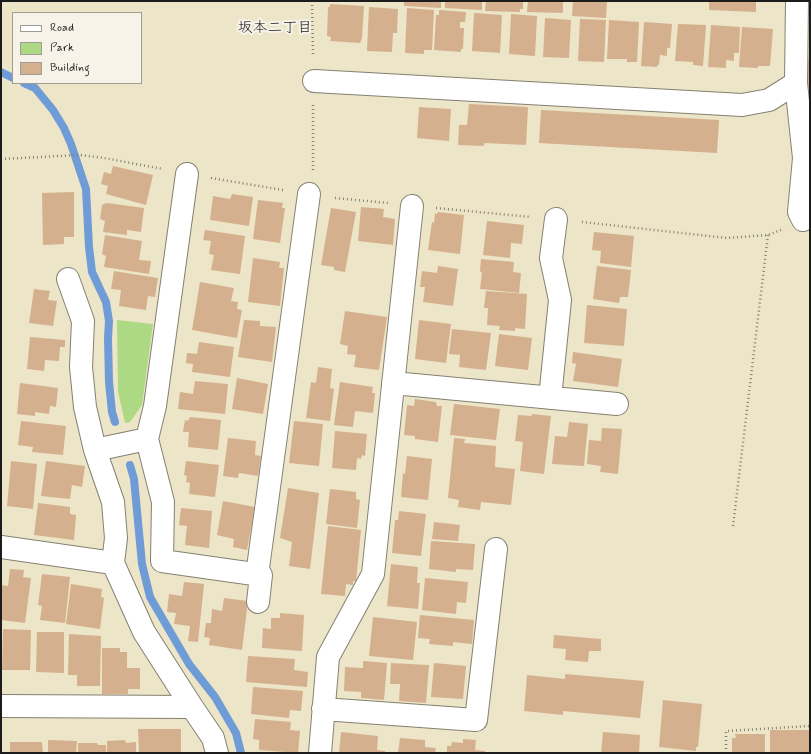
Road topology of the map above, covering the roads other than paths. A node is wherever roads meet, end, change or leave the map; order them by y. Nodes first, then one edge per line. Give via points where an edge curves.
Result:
1 (797, 1) edge
2 (804, 24) edge
3 (314, 81) road end
4 (796, 83) junction
5 (187, 174) road end
6 (309, 194) road end
7 (412, 206) dead end
8 (556, 219) dead end
9 (803, 220) dead end
10 (68, 279) dead end
11 (393, 383) junction
12 (550, 398) junction
13 (617, 404) dead end
14 (146, 439) junction
15 (95, 450) junction
16 (1, 546) edge
17 (496, 549) dead end
18 (113, 563) junction
19 (257, 575) junction
20 (258, 602) dead end
21 (1, 706) edge
22 (192, 707) junction
23 (323, 709) junction
24 (217, 753) edge
25 (320, 753) edge

1 - 2 street
2 - 4 street
3 - 4 street via 742,105 769,100
4 - 9 street via 804,158 799,212
5 - 14 street via 155,406
6 - 19 street
7 - 11 street
8 - 12 street via 551,258 560,300
10 - 15 street via 83,321 81,367 85,406
11 - 12 street
11 - 23 street via 373,574 328,657
12 - 13 street
14 - 15 street
14 - 19 street via 163,502 162,561
15 - 18 street via 113,502 116,538
16 - 18 street
17 - 23 street via 476,720
18 - 22 street via 144,632
19 - 20 street via 261,575
21 - 22 street
22 - 24 street via 213,738
23 - 25 street

